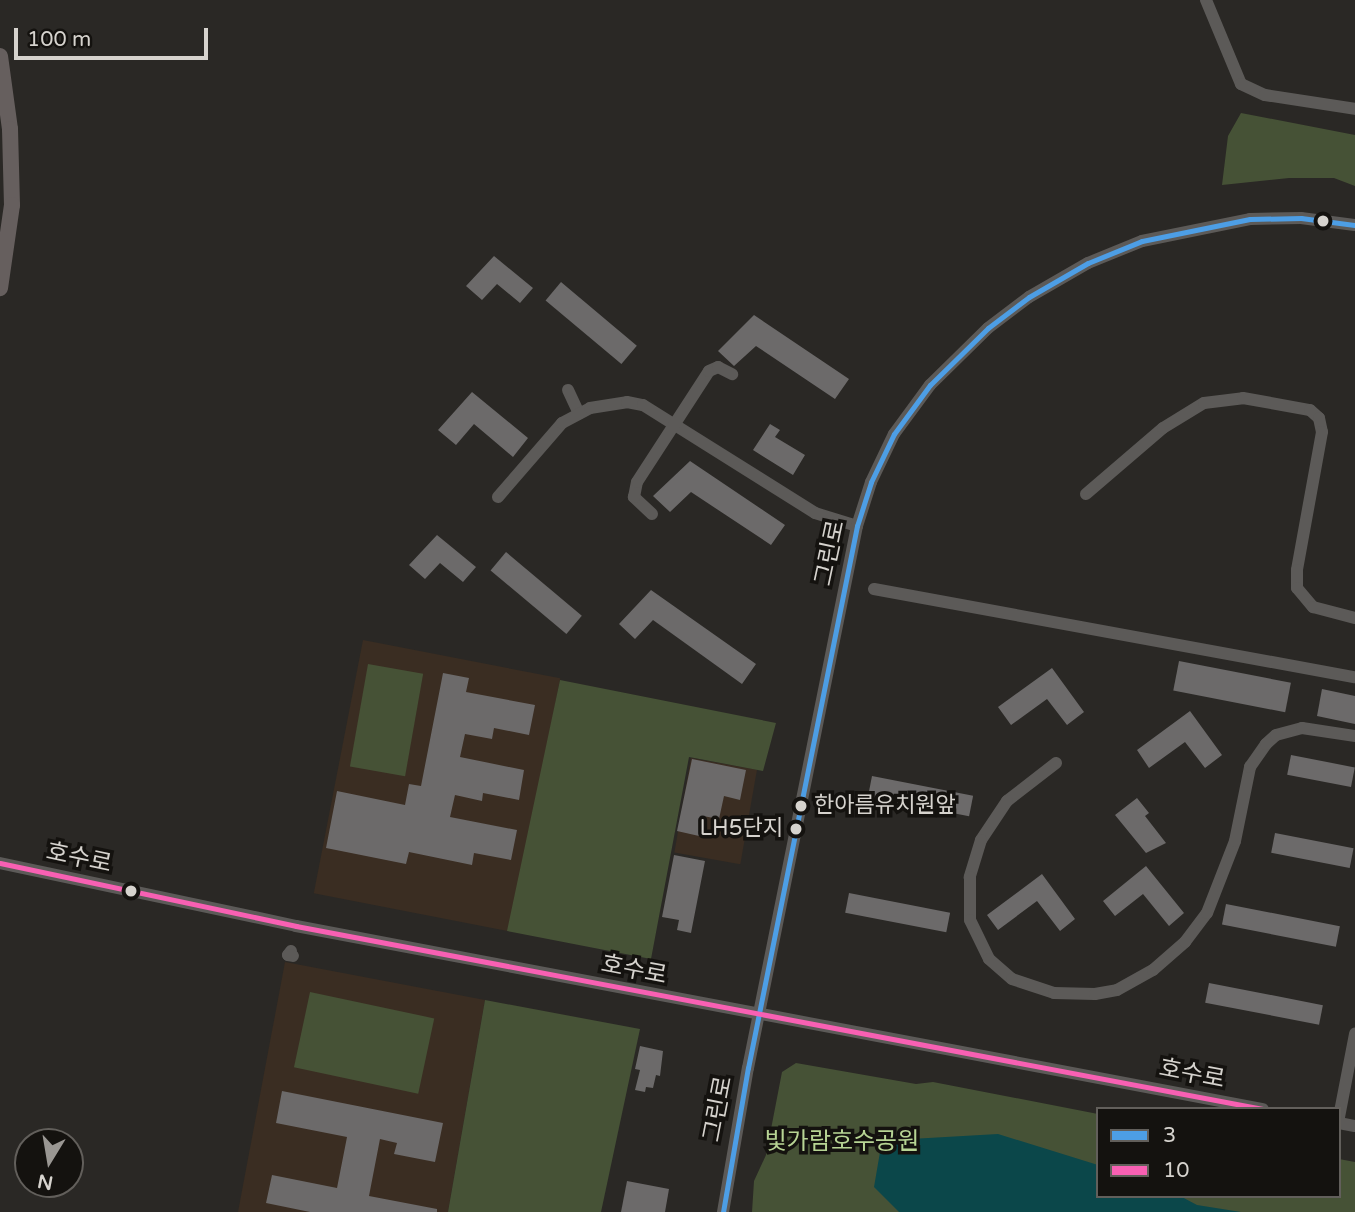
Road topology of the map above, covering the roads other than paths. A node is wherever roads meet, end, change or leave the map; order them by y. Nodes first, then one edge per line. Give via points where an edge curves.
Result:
1 (1206, 0) edge
2 (0, 56) edge
3 (1355, 109) edge
4 (1355, 225) edge
5 (0, 288) edge
6 (732, 374) dead end
7 (568, 390) dead end
8 (579, 414) junction
9 (674, 424) junction
10 (1086, 494) dead end
11 (498, 497) dead end
12 (652, 514) dead end
13 (857, 526) junction
14 (874, 589) dead end
15 (1355, 618) edge
16 (1355, 677) edge
17 (1355, 736) edge
18 (1056, 763) dead end
19 (0, 863) edge
20 (759, 1015) junction
21 (1355, 1034) edge
22 (1252, 1107) edge
23 (1341, 1108) edge
24 (723, 1212) edge

1 - 3 street via 1241,84 1265,95
2 - 5 main road via 10,129 12,205
4 - 13 street, 그린로 via 1276,219 1200,227 1088,263 1029,297 957,357 909,411 881,459
6 - 9 street via 718,367 709,370
7 - 8 street
8 - 9 street via 626,402 643,405
8 - 11 street via 562,423
9 - 12 street via 637,482 634,497
9 - 13 street via 815,513
10 - 15 street via 1163,428 1204,403 1243,398 1310,410 1319,418 1322,432 1297,588 1312,607
13 - 20 street, 그린로
14 - 16 street
17 - 18 street via 1302,728 1266,744 1250,767 1231,852 1207,913 1185,942 1153,970 1117,989 1095,994 1054,993 1012,979 989,959 970,920 971,877 981,840 1007,801
19 - 20 street, 호수로 via 296,926
20 - 22 street, 호수로
20 - 24 street, 그린로
21 - 23 street

